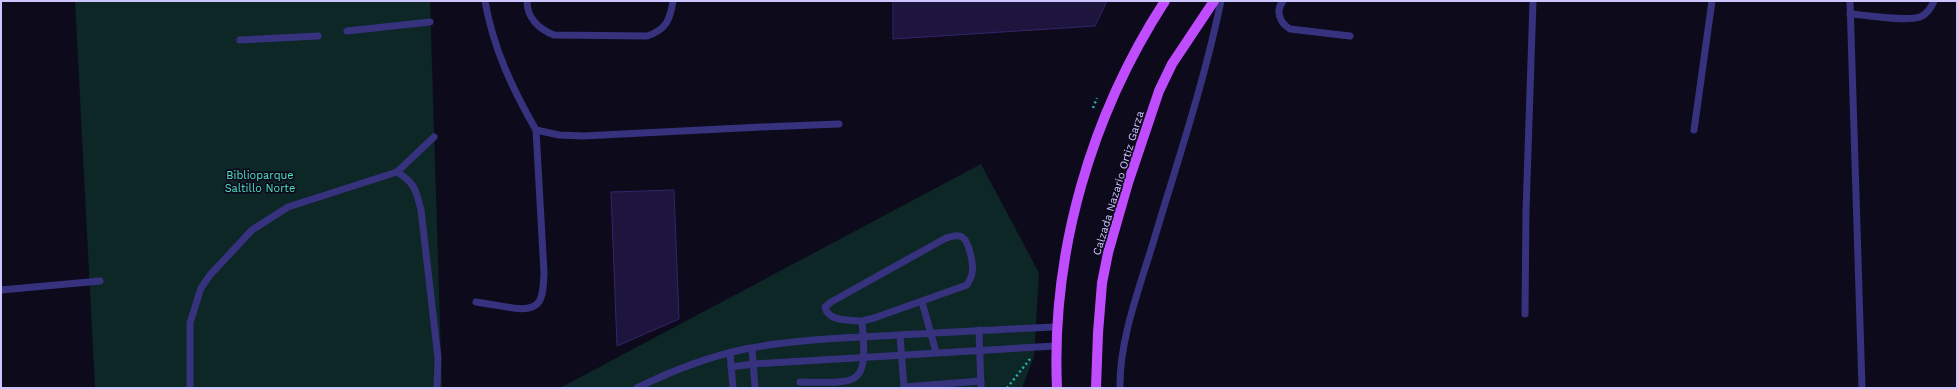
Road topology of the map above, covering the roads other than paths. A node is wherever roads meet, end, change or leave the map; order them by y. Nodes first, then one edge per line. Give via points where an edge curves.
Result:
1 (485, 1) edge
2 (527, 1) edge
3 (673, 1) edge
4 (1165, 1) edge
5 (1214, 1) edge
6 (1221, 1) edge
7 (1283, 1) edge
8 (1532, 1) edge
9 (1712, 1) edge
10 (1850, 1) edge
11 (1934, 1) edge
12 (1850, 14) junction
13 (430, 22) dead end
14 (347, 31) dead end
15 (318, 36) dead end
16 (1350, 36) dead end
17 (240, 40) dead end
18 (839, 124) dead end
19 (536, 130) junction
20 (1694, 130) dead end
21 (434, 137) dead end
22 (397, 172) junction
23 (100, 281) dead end
24 (1, 290) edge
25 (476, 302) dead end
26 (922, 302) junction
27 (1525, 314) dead end
28 (862, 321) junction
29 (1056, 327) junction
30 (979, 330) junction
31 (931, 333) junction
32 (900, 335) junction
33 (864, 336) junction
34 (1056, 346) junction
35 (752, 348) junction
36 (980, 350) junction
37 (936, 352) junction
38 (730, 353) junction
39 (902, 354) junction
40 (864, 357) junction
41 (753, 364) junction
42 (731, 367) junction
43 (800, 382) dead end
44 (981, 385) edge
45 (190, 388) edge
46 (437, 388) edge
47 (637, 388) edge
48 (733, 388) edge
49 (754, 388) edge
50 (904, 388) edge
51 (1057, 388) edge
52 (1096, 388) edge
53 (1120, 388) edge
54 (1862, 388) edge

1 - 19 lane via 493,37 509,82
2 - 3 lane via 532,19 543,31 554,35 647,36 659,32 667,23
4 - 29 main road via 1117,87 1088,164 1069,236
5 - 52 main road, Calzada Nazario Ortiz Garza via 1172,64 1159,91 1128,183 1102,283
6 - 53 lane via 1205,69 1136,298 1122,353
7 - 16 lane via 1278,10 1284,26 1290,29
8 - 27 lane
9 - 20 lane
10 - 12 lane
11 - 12 lane via 1928,12 1918,17
12 - 54 lane
13 - 14 lane
15 - 17 lane
18 - 19 lane via 583,136 559,136
19 - 25 lane via 544,273 541,300 537,305 526,309
21 - 22 lane
22 - 45 lane via 288,206 252,230 210,275 202,288 190,323
22 - 46 lane via 409,179 416,190 421,210 438,358
23 - 24 lane
26 - 28 lane
26 - 28 lane via 969,282 972,268 963,237 946,238 825,307 827,313 834,317
26 - 31 lane
28 - 33 lane
29 - 30 lane
29 - 34 main road
30 - 31 lane
30 - 36 lane
31 - 32 lane
31 - 37 lane
32 - 33 lane
32 - 39 lane
33 - 35 lane via 789,342
33 - 40 lane
34 - 36 lane
34 - 51 main road
35 - 38 lane
35 - 41 lane
36 - 37 lane
36 - 44 lane
37 - 39 lane
38 - 42 lane
38 - 47 lane via 656,378
39 - 40 lane
39 - 50 lane
40 - 41 lane
40 - 43 lane via 860,374 851,380 839,383
41 - 42 lane
41 - 49 lane
42 - 48 lane
44 - 50 lane

